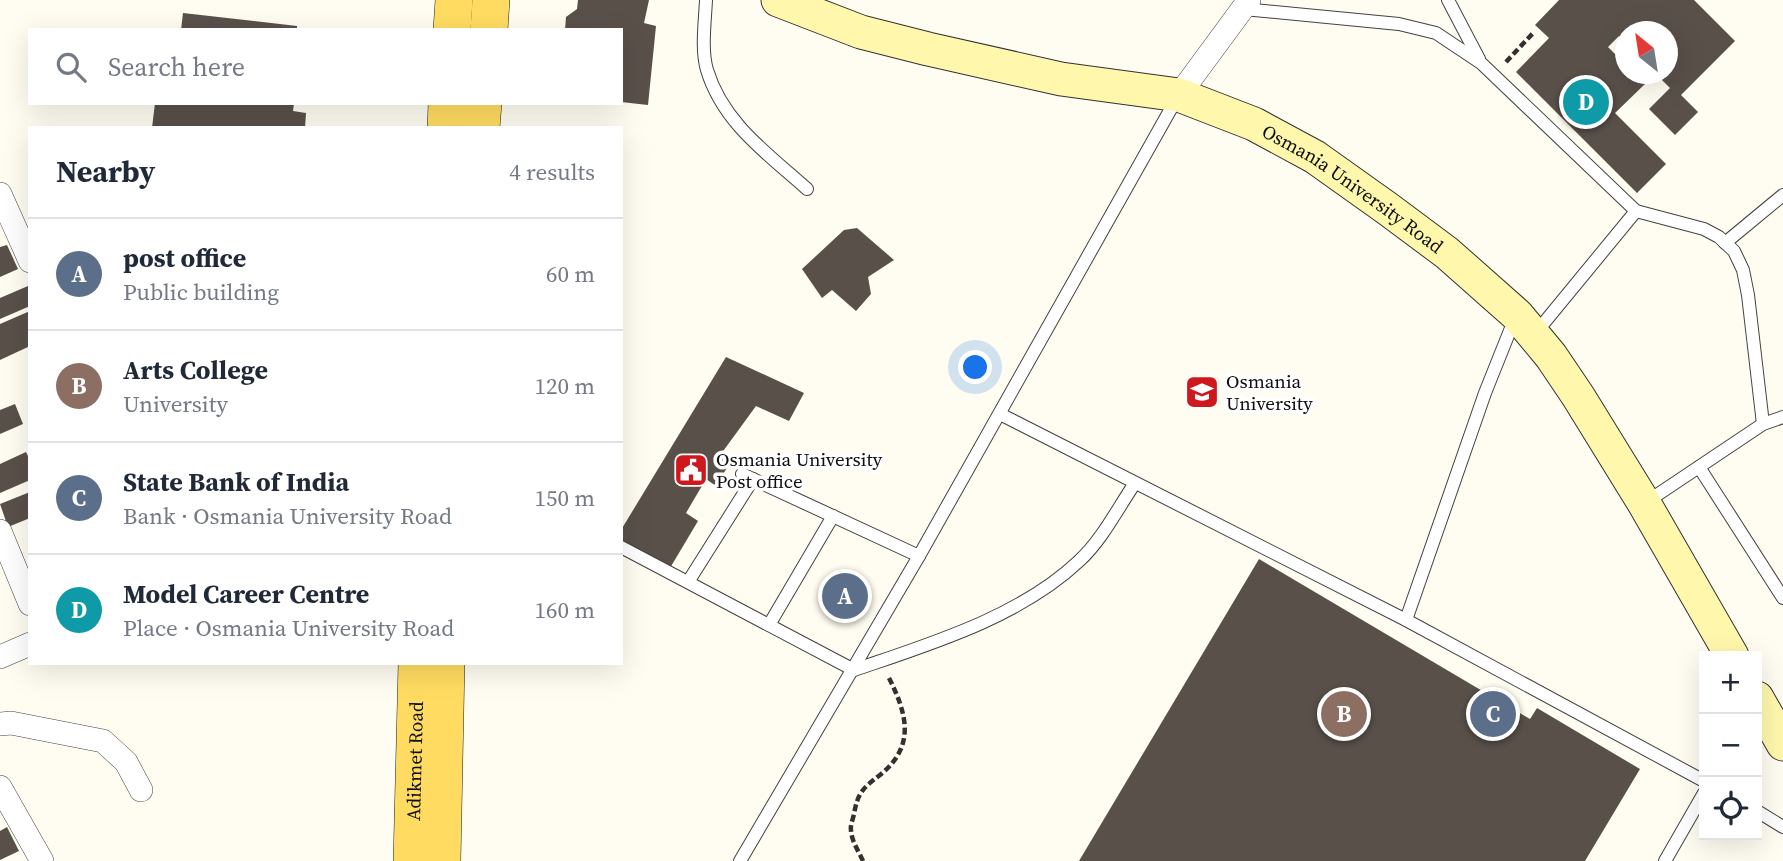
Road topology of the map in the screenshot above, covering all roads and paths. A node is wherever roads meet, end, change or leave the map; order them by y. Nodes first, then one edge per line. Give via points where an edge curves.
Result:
1 (454, 0) edge
2 (491, 0) edge
3 (706, 0) edge
4 (778, 0) edge
5 (1448, 0) edge
6 (1246, 4) edge
7 (452, 28) edge
8 (489, 28) edge
9 (1534, 32) dead end
10 (1480, 63) junction
11 (1494, 76) junction
12 (1179, 94) junction
13 (447, 105) edge
14 (483, 105) edge
15 (446, 126) edge
16 (481, 126) edge
17 (807, 189) dead end
18 (0, 194) edge
19 (1783, 195) edge
20 (1636, 211) junction
21 (1725, 243) junction
22 (28, 257) edge
23 (1525, 325) junction
24 (1000, 414) junction
25 (1783, 417) edge
26 (1763, 424) junction
27 (1699, 467) junction
28 (1135, 483) junction
29 (1644, 503) junction
30 (833, 516) junction
31 (0, 531) edge
32 (623, 548) edge
33 (919, 556) junction
34 (688, 582) junction
35 (1783, 598) edge
36 (28, 599) edge
37 (1406, 620) junction
38 (769, 625) junction
39 (28, 644) edge
40 (1729, 651) edge
41 (0, 657) edge
42 (416, 665) edge
43 (446, 665) edge
44 (854, 670) junction
45 (1762, 707) edge
46 (0, 724) edge
47 (1783, 744) edge
48 (1699, 778) edge
49 (0, 787) edge
50 (141, 790) dead end
51 (1699, 802) edge
52 (1762, 814) edge
53 (1783, 827) edge
54 (42, 861) edge
55 (412, 861) edge
56 (442, 861) edge
57 (740, 861) edge
58 (863, 861) edge
59 (1665, 861) edge

1 - 7 main road
2 - 8 main road
3 - 17 lane via 706,68 719,98 739,128
4 - 12 main road, Osmania University Road via 861,32 928,49 1061,79
5 - 10 lane
6 - 10 lane via 1420,28 1436,33
6 - 12 street
9 - 11 path
10 - 11 lane
11 - 20 lane
12 - 23 main road, Osmania University Road via 1254,124 1315,157 1447,253
12 - 24 lane
13 - 15 main road
14 - 16 main road
18 - 22 street
19 - 21 lane
20 - 21 lane via 1704,229
20 - 23 lane
21 - 26 lane via 1743,270
23 - 29 main road, Osmania University Road via 1577,396
23 - 37 lane via 1485,393
24 - 28 lane
24 - 33 lane
25 - 26 lane
26 - 27 lane
27 - 29 lane
27 - 35 lane
28 - 37 lane
28 - 44 lane via 1092,547 1052,584 932,644
29 - 40 main road, Osmania University Road
30 - 33 lane
30 - 34 lane via 747,476
30 - 38 lane
31 - 36 street
32 - 34 lane
33 - 44 lane
34 - 38 lane
37 - 48 lane
38 - 44 lane
39 - 41 street
42 - 55 main road, Adikmet Road
43 - 56 main road, Adikmet Road
44 - 57 lane
44 - 58 path via 888,675 902,704 905,742 899,756 865,785 856,803 850,831
45 - 47 main road
46 - 50 street via 103,741 126,762
49 - 54 street
51 - 59 lane
52 - 53 lane

